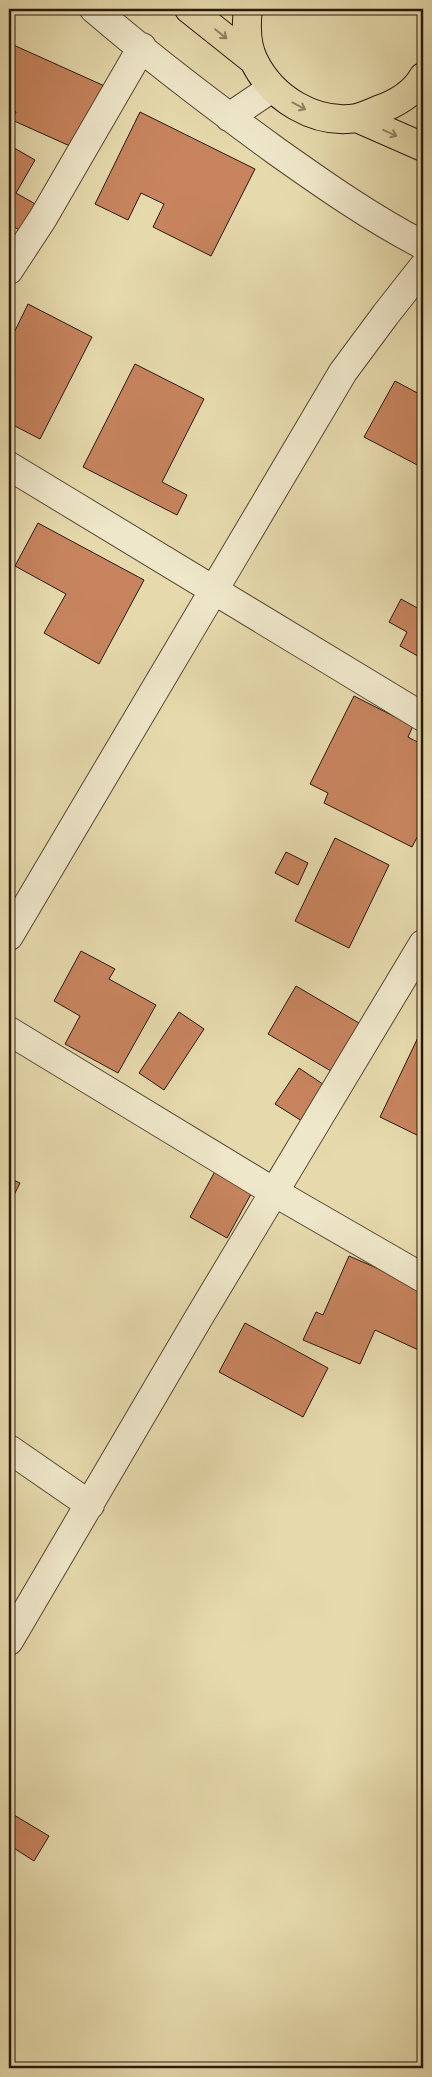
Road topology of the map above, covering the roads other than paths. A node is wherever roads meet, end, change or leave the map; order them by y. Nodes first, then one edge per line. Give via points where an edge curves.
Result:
1 (94, 9) edge
2 (189, 9) edge
3 (248, 9) edge
4 (142, 47) junction
5 (253, 60) junction
6 (423, 77) edge
7 (272, 88) junction
8 (229, 117) junction
9 (357, 118) junction
10 (423, 147) edge
11 (423, 244) edge
12 (423, 267) edge
13 (9, 270) edge
14 (9, 466) edge
15 (215, 590) junction
16 (423, 717) edge
17 (9, 936) edge
18 (423, 944) edge
19 (9, 1032) edge
20 (274, 1192) junction
21 (423, 1278) edge
22 (9, 1449) edge
23 (90, 1504) junction
24 (9, 1641) edge

1 - 4 street
2 -> 5 highway
3 - 5 highway via 246,27
4 - 8 street
4 - 13 street via 43,218
5 - 7 highway
6 - 9 highway via 397,103
7 - 8 street
7 -> 9 highway via 300,108 332,118
8 - 11 street via 342,198
9 -> 10 highway
12 - 15 street via 343,372
14 - 15 street
15 - 16 street
15 - 17 street
18 - 20 street
19 - 20 street
20 - 21 street
20 - 23 street
22 - 23 street
23 - 24 street

